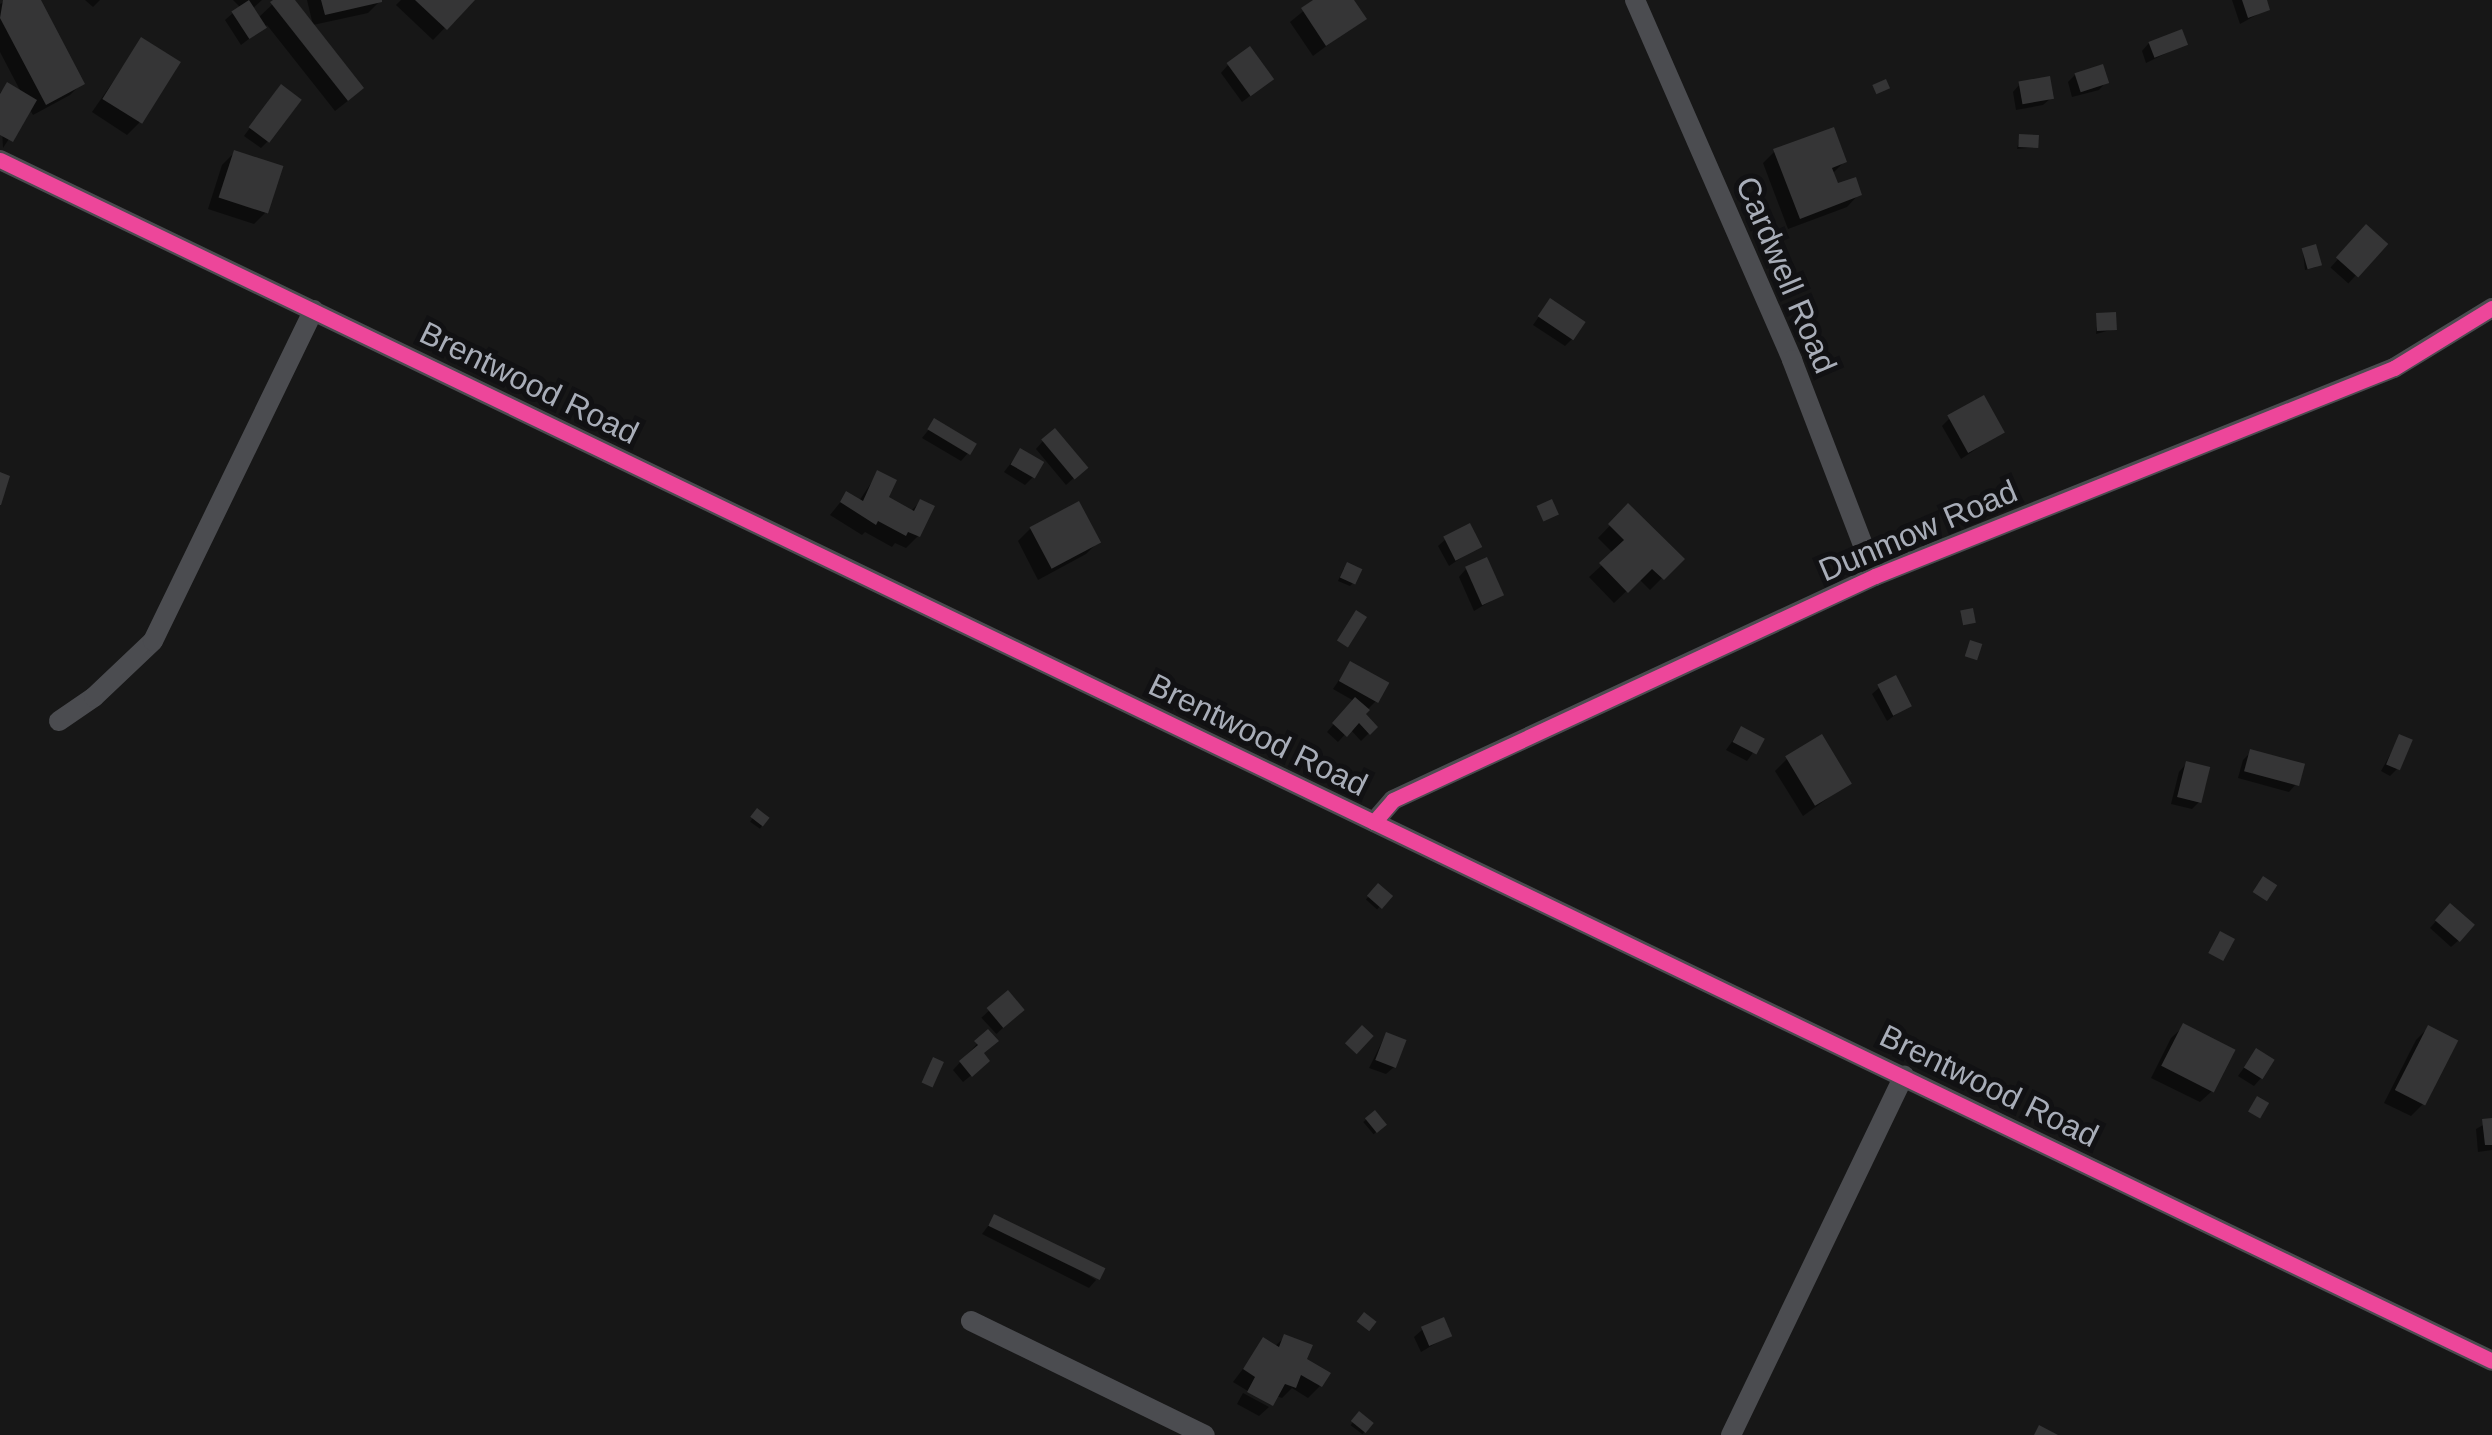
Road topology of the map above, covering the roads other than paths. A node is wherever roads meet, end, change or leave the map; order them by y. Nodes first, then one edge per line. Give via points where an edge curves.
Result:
1 (1634, 0) edge
2 (0, 160) edge
3 (2492, 308) edge
4 (314, 310) junction
5 (1875, 576) junction
6 (59, 721) dead end
7 (1374, 822) junction
8 (1904, 1075) junction
9 (971, 1321) dead end
10 (2492, 1361) edge
11 (1204, 1435) edge
12 (1730, 1435) edge

1 - 5 street, Cardwell Road via 1792,360
2 - 4 street, Brentwood Road
3 - 5 street, Dunmow Road via 2394,368
4 - 6 street via 153,640
4 - 7 street, Brentwood Road
5 - 7 street, Dunmow Road via 1393,800
7 - 8 street, Brentwood Road
8 - 10 street, Brentwood Road
8 - 12 street
9 - 11 street

